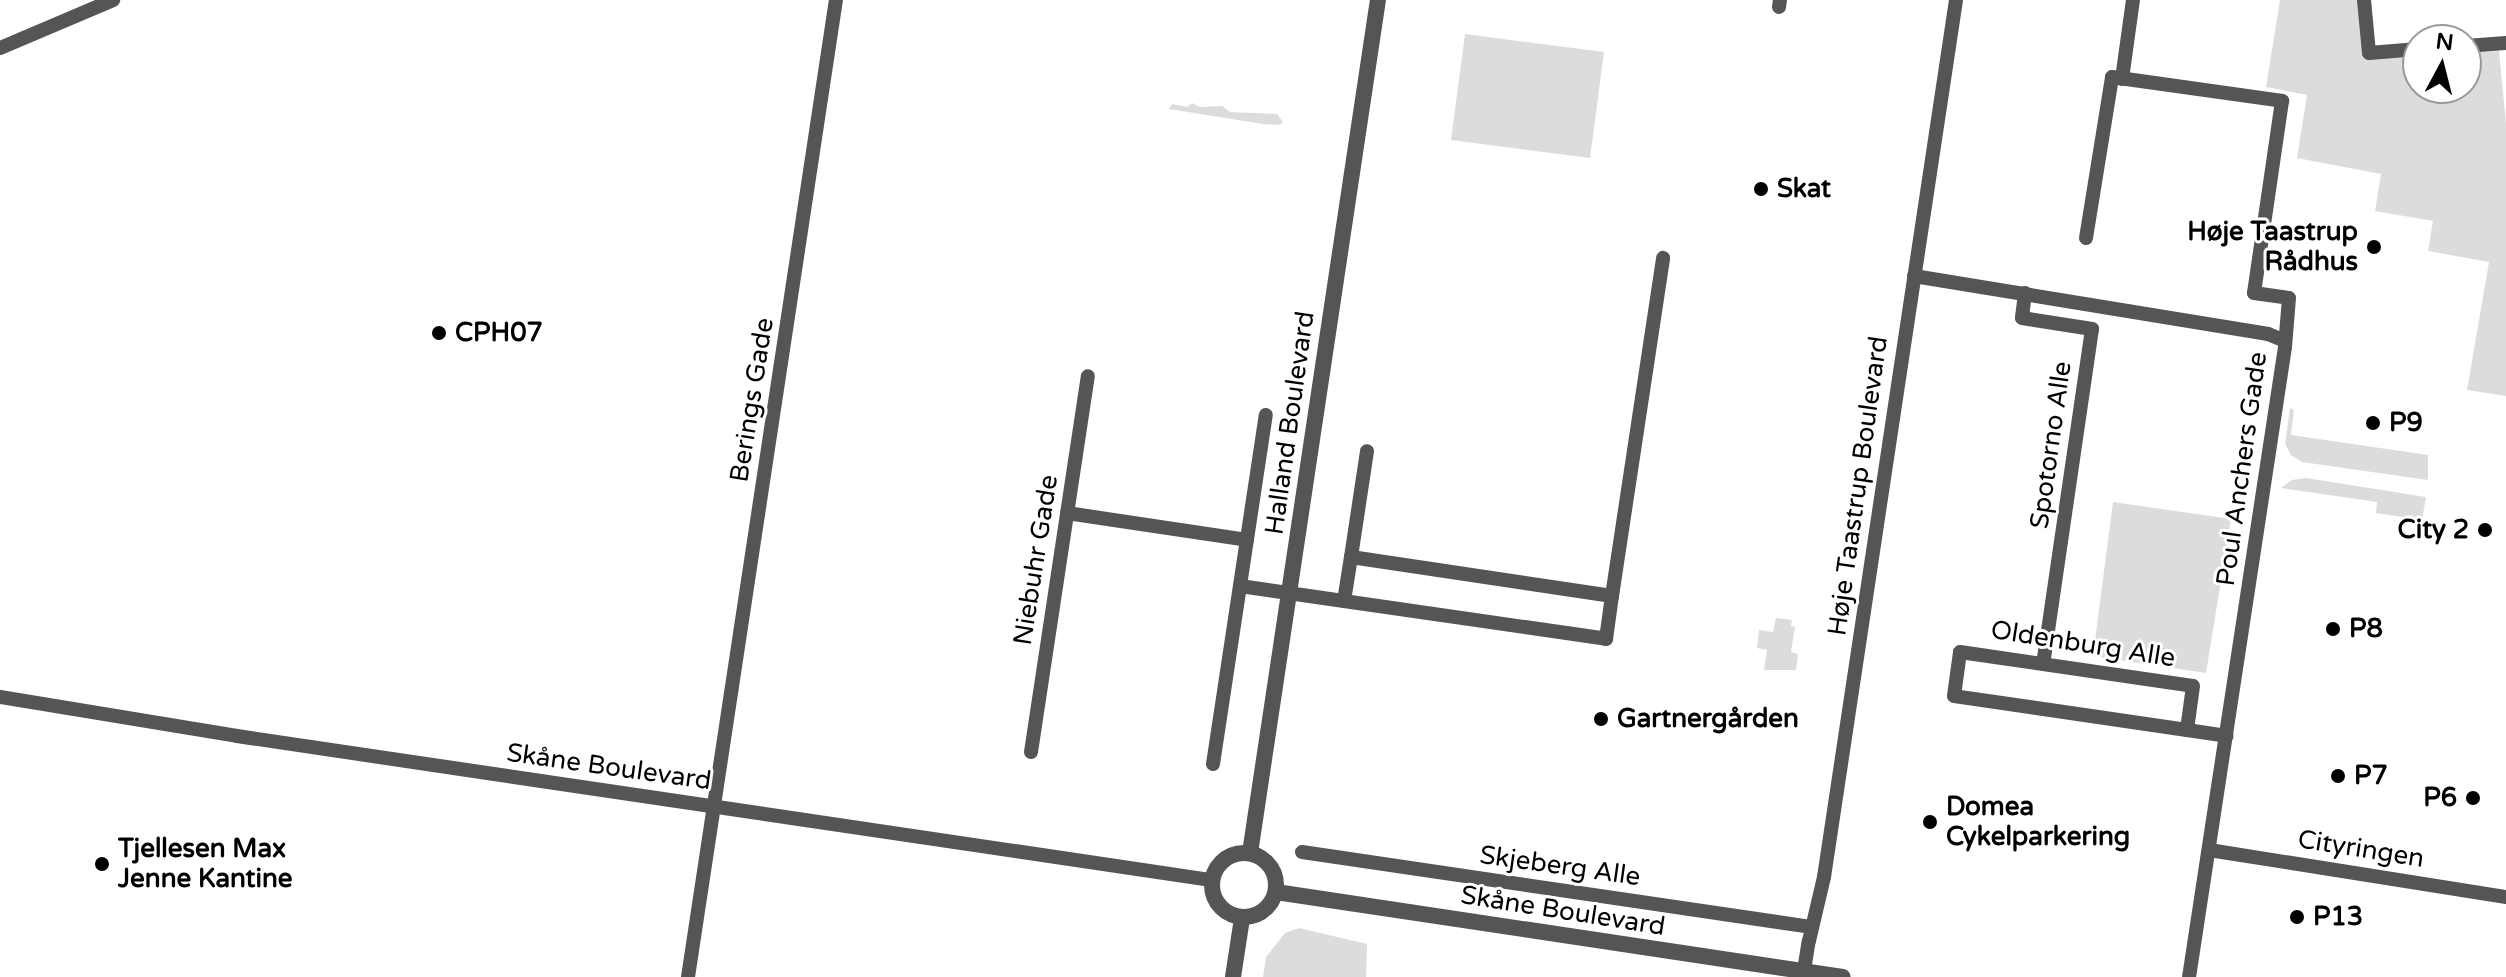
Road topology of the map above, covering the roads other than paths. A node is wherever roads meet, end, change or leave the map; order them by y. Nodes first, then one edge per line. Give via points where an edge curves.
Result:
1 (113, 0) edge
2 (836, 0) edge
3 (1378, 0) edge
4 (1956, 0) edge
5 (2133, 0) edge
6 (2364, 0) edge
7 (2506, 43) edge
8 (2482, 45) edge
9 (0, 48) edge
10 (2402, 50) edge
11 (2122, 79) junction
12 (2086, 238) dead end
13 (1663, 258) dead end
14 (1914, 276) junction
15 (2025, 293) junction
16 (2283, 340) junction
17 (1088, 376) dead end
18 (1266, 415) dead end
19 (1367, 451) dead end
20 (1067, 513) junction
21 (1247, 540) junction
22 (1351, 557) junction
23 (1240, 586) junction
24 (1289, 594) junction
25 (1612, 596) junction
26 (1344, 601) junction
27 (2043, 663) junction
28 (0, 697) edge
29 (2187, 730) junction
30 (2227, 736) junction
31 (1031, 752) dead end
32 (1213, 764) dead end
33 (714, 807) junction
34 (2209, 850) junction
35 (1302, 852) dead end
36 (1250, 853) junction
37 (1211, 880) junction
38 (1276, 892) junction
39 (2506, 897) edge
40 (1242, 918) junction
41 (1810, 934) junction
42 (688, 977) edge
43 (1233, 977) edge
44 (1803, 977) edge
45 (1843, 977) edge
46 (2189, 977) edge

1 - 9 street
2 - 33 street, Berings Gade
3 - 24 street, Halland Boulevard
4 - 14 street, Høje Taastrup Boulevard
5 - 11 street
6 - 10 street via 2369,53
7 - 8 street
11 - 12 street via 2112,77
11 - 16 street via 2282,101 2254,293 2289,298
13 - 25 street
14 - 15 street, Poul Anchers Gade
14 - 41 street, Høje Taastrup Boulevard via 1824,877
15 - 16 street, Poul Anchers Gade
15 - 27 street, Spotorno Alle via 2022,318 2092,329
16 - 30 street, Poul Anchers Gade
17 - 20 street, Niebuhr Gade
18 - 21 street
19 - 22 street
20 - 21 street
20 - 31 street, Niebuhr Gade
21 - 23 street
22 - 25 street
22 - 26 street
23 - 24 street
23 - 32 street
24 - 26 street
24 - 36 street, Halland Boulevard
25 - 26 street via 1606,639
27 - 29 street, Oldenburg Alle via 2193,686
27 - 29 street, Oldenburg Alle via 1960,652 1954,696
28 - 33 street, Skåne Boulevard
29 - 30 street, Oldenburg Alle
30 - 34 street, Poul Anchers Gade
33 - 37 street, Skåne Boulevard
33 - 42 street, Berings Gade
34 - 39 street, Cityringen
34 - 46 street, Poul Anchers Gade
35 - 41 street, Skjeberg Alle
36 - 37 street via 1221,862
36 - 38 street via 1271,868
37 - 40 street via 1218,906
38 - 40 street via 1264,911
38 - 45 street, Skåne Boulevard
40 - 43 street
41 - 44 street, Høje Taastrup Boulevard, bridge

